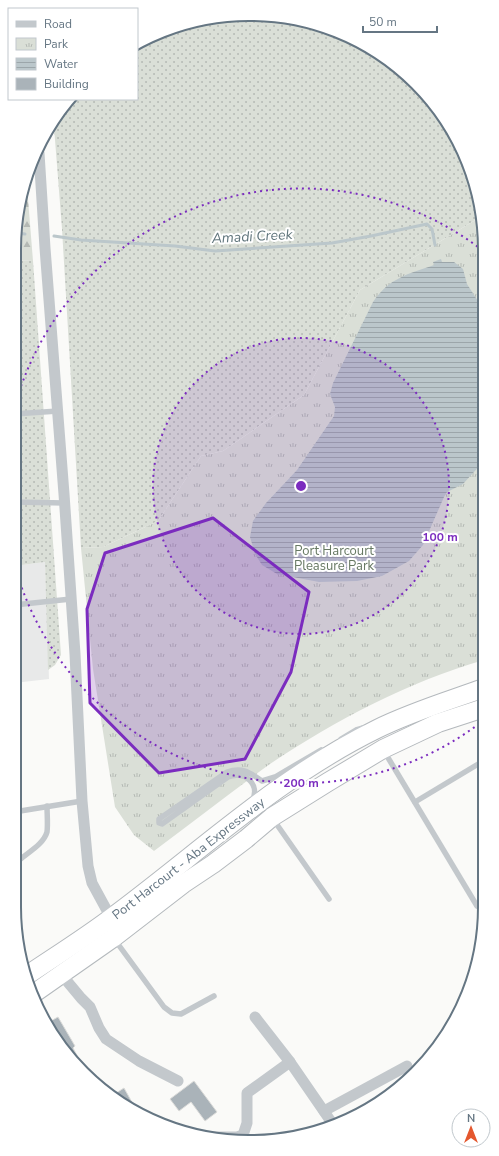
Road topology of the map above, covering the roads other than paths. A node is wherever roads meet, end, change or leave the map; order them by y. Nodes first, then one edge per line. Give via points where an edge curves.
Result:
1 (39, 161) edge
2 (58, 411) junction
3 (21, 414) edge
4 (21, 502) edge
5 (64, 503) junction
6 (71, 599) junction
7 (21, 604) edge
8 (478, 690) edge
9 (478, 710) edge
10 (380, 728) junction
11 (336, 742) dead end
12 (329, 746) dead end
13 (383, 749) junction
14 (478, 764) edge
15 (82, 801) junction
16 (415, 802) junction
17 (47, 806) junction
18 (21, 811) edge
19 (246, 812) junction
20 (272, 818) junction
21 (21, 858) edge
22 (329, 899) dead end
23 (477, 906) dead end
24 (111, 918) junction
25 (113, 938) junction
26 (31, 973) edge
27 (61, 974) junction
28 (37, 991) edge
29 (214, 996) dead end
30 (256, 1017) dead end
31 (290, 1062) junction
32 (407, 1066) dead end
33 (178, 1082) dead end
34 (324, 1112) junction
35 (330, 1120) edge
36 (243, 1135) edge

1 - 2 street
2 - 3 lane
2 - 5 street
4 - 5 lane
5 - 6 street
6 - 7 lane
6 - 15 street
8 - 10 highway, Port Harcourt - Aba Expressway
9 - 13 highway, Port Harcourt - Aba Expressway via 438,723
10 - 11 lane via 366,727 356,730
10 - 19 highway, Port Harcourt - Aba Expressway via 302,772
12 - 19 lane via 268,780 262,781 241,770 227,772 159,819 159,823 162,824 234,774 246,777 254,787 253,798
13 - 16 lane
13 - 20 highway, Port Harcourt - Aba Expressway
14 - 16 lane
15 - 17 lane
15 - 24 street via 92,883
16 - 23 lane
17 - 18 lane
17 - 21 lane via 47,832 39,844
19 - 24 highway, Port Harcourt - Aba Expressway
20 - 22 lane
20 - 25 highway, Port Harcourt - Aba Expressway
24 - 26 highway, Port Harcourt - Aba Expressway
25 - 27 highway, Port Harcourt - Aba Expressway
25 - 29 lane via 164,1007 172,1013 181,1014
27 - 28 highway, Port Harcourt - Aba Expressway
27 - 33 street via 90,1006 106,1039
30 - 31 street
31 - 34 street
31 - 36 street via 247,1093 247,1123
32 - 34 street
34 - 35 street

